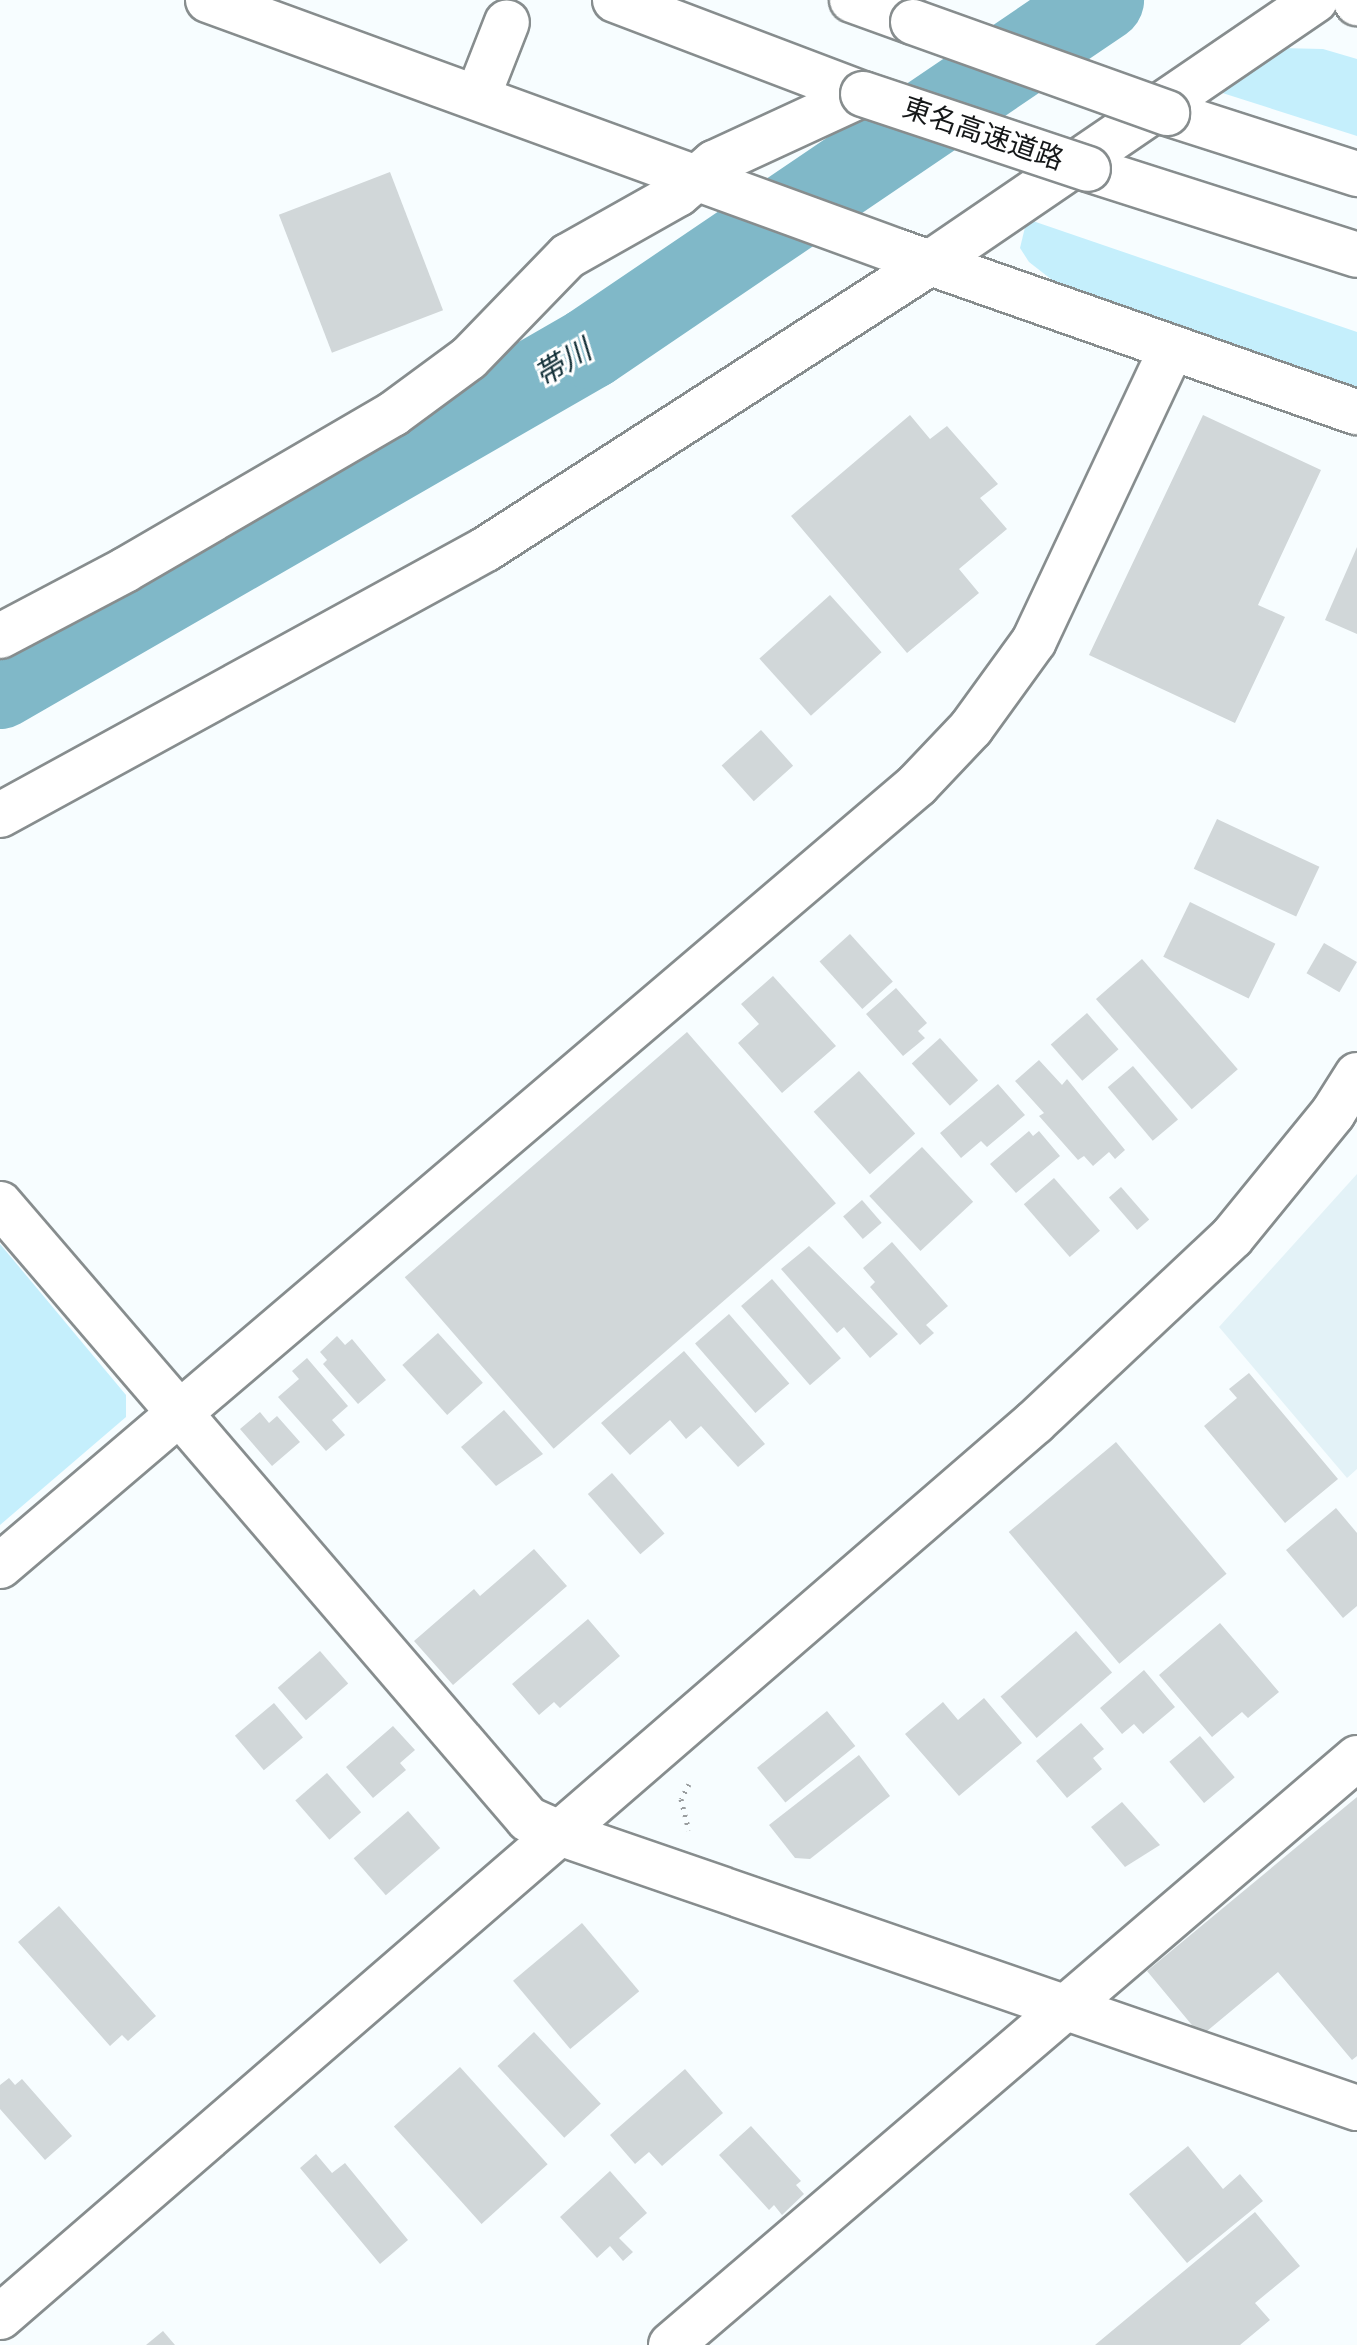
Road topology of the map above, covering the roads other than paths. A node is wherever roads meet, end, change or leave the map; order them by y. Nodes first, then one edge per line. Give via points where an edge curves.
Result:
1 (208, 0) edge
2 (615, 0) edge
3 (852, 0) edge
4 (1315, 0) edge
5 (507, 22) dead end
6 (863, 94) junction
7 (478, 96) junction
8 (1357, 174) edge
9 (705, 182) junction
10 (1357, 255) edge
11 (913, 257) junction
12 (1172, 348) junction
13 (1357, 412) edge
14 (0, 636) edge
15 (0, 815) edge
16 (1357, 1075) edge
17 (0, 1204) edge
18 (183, 1412) junction
19 (0, 1566) edge
20 (1357, 1758) edge
21 (562, 1834) junction
22 (1063, 2007) junction
23 (1357, 2108) edge
24 (0, 2317) edge
25 (671, 2345) edge

1 - 7 main road
2 - 6 main road, 東名高速道路
3 - 8 main road, bridge via 1167,113
4 - 11 main road
5 - 7 main road
6 - 9 main road via 714,163
6 - 10 main road, 東名高速道路, bridge
7 - 9 main road
9 - 11 main road
9 - 14 main road via 568,256 469,358 393,414 125,570
11 - 12 main road
11 - 15 main road via 486,549
12 - 13 main road
12 - 18 main road via 1034,641 971,728 917,785
16 - 21 main road via 1333,1113 1232,1237 1024,1432
17 - 18 main road
18 - 19 main road
18 - 21 main road via 528,1819
20 - 22 main road
21 - 22 main road
21 - 24 main road
22 - 23 main road
22 - 25 main road

